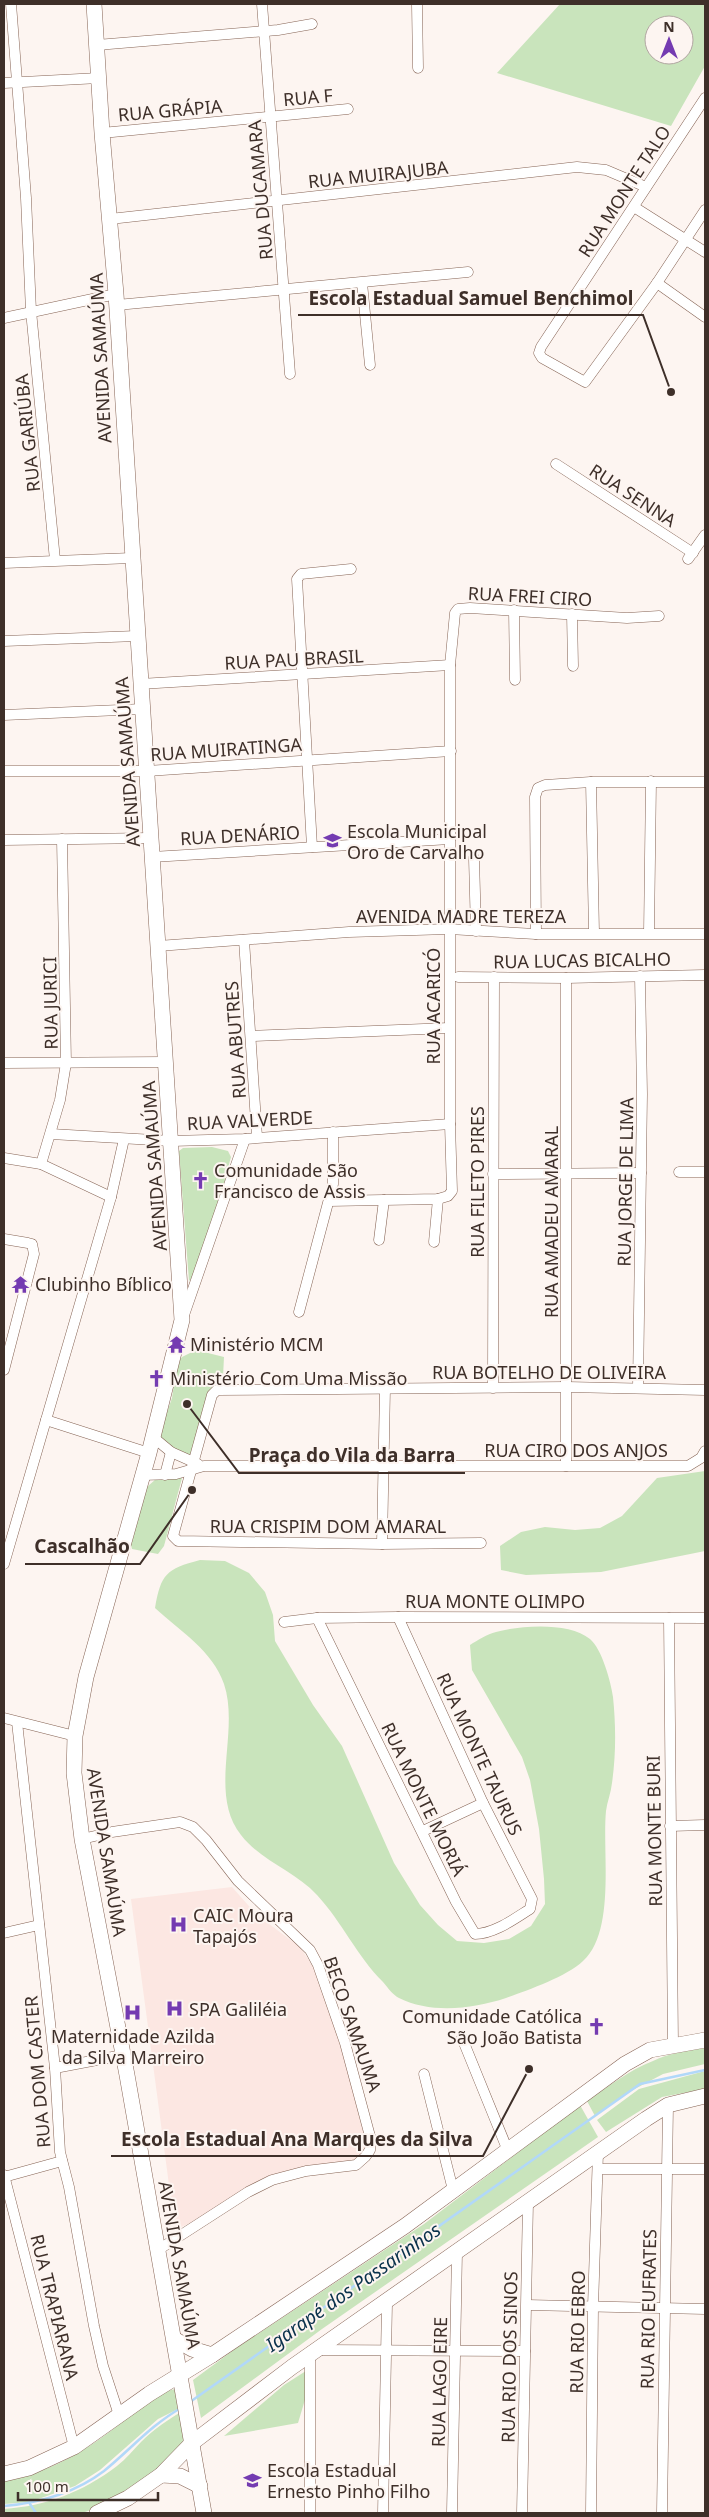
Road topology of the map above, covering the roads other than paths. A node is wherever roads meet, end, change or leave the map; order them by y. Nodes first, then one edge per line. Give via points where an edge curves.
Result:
1 (12, 4) edge
2 (94, 4) edge
3 (262, 4) edge
4 (417, 4) edge
5 (312, 24) dead end
6 (263, 31) junction
7 (97, 45) junction
8 (418, 68) dead end
9 (99, 78) junction
10 (4, 83) edge
11 (18, 83) junction
12 (705, 98) edge
13 (348, 110) dead end
14 (270, 117) junction
15 (102, 132) junction
16 (646, 188) junction
17 (278, 202) junction
18 (634, 207) junction
19 (705, 210) edge
20 (110, 219) junction
21 (685, 239) junction
22 (705, 252) edge
23 (468, 272) dead end
24 (362, 283) junction
25 (656, 283) junction
26 (284, 288) junction
27 (116, 300) junction
28 (31, 311) junction
29 (705, 317) edge
30 (4, 318) edge
31 (370, 365) dead end
32 (290, 374) dead end
33 (556, 464) dead end
34 (705, 535) edge
35 (132, 558) junction
36 (55, 560) junction
37 (4, 563) edge
38 (351, 569) dead end
39 (514, 610) junction
40 (572, 614) junction
41 (659, 616) dead end
42 (136, 636) junction
43 (4, 642) edge
44 (450, 665) junction
45 (573, 666) dead end
46 (302, 674) junction
47 (515, 680) dead end
48 (140, 684) junction
49 (143, 709) junction
50 (4, 715) edge
51 (451, 751) junction
52 (307, 761) junction
53 (4, 771) edge
54 (147, 771) junction
55 (651, 781) junction
56 (591, 782) junction
57 (705, 782) edge
58 (151, 838) junction
59 (62, 839) junction
60 (450, 839) junction
61 (4, 840) edge
62 (312, 847) junction
63 (152, 857) junction
64 (474, 858) dead end
65 (449, 929) junction
66 (476, 931) junction
67 (594, 933) junction
68 (649, 933) junction
69 (536, 934) junction
70 (705, 934) edge
71 (244, 940) junction
72 (158, 946) junction
73 (705, 975) edge
74 (640, 976) junction
75 (458, 977) dead end
76 (494, 977) junction
77 (566, 978) junction
78 (449, 1028) junction
79 (251, 1036) junction
80 (165, 1062) junction
81 (4, 1063) edge
82 (66, 1063) junction
83 (450, 1124) junction
84 (333, 1132) junction
85 (51, 1134) junction
86 (258, 1137) junction
87 (124, 1139) junction
88 (245, 1139) junction
89 (171, 1141) junction
90 (4, 1158) edge
91 (41, 1164) junction
92 (679, 1172) dead end
93 (705, 1172) edge
94 (566, 1173) junction
95 (641, 1173) junction
96 (493, 1174) junction
97 (111, 1197) junction
98 (438, 1199) junction
99 (384, 1200) junction
100 (329, 1201) junction
101 (4, 1240) edge
102 (379, 1240) dead end
103 (434, 1242) dead end
104 (299, 1312) dead end
105 (182, 1320) junction
106 (4, 1370) edge
107 (567, 1386) junction
108 (385, 1388) junction
109 (493, 1388) junction
110 (638, 1388) junction
111 (705, 1390) edge
112 (46, 1420) junction
113 (153, 1437) junction
114 (705, 1451) edge
115 (170, 1452) junction
116 (149, 1453) junction
117 (196, 1466) junction
118 (383, 1466) junction
119 (566, 1466) junction
120 (142, 1475) junction
121 (165, 1475) junction
122 (481, 1543) dead end
123 (382, 1544) junction
124 (6, 1549) edge
125 (4, 1564) edge
126 (398, 1617) junction
127 (317, 1618) junction
128 (669, 1618) junction
129 (705, 1618) edge
130 (284, 1622) dead end
131 (4, 1718) edge
132 (17, 1722) junction
133 (75, 1736) junction
134 (483, 1803) junction
135 (670, 1826) junction
136 (705, 1826) edge
137 (422, 1831) junction
138 (82, 1839) junction
139 (532, 1905) joint
140 (39, 1925) junction
141 (4, 1933) edge
142 (462, 2038) dead end
143 (705, 2040) edge
144 (673, 2045) junction
145 (123, 2055) junction
146 (55, 2068) junction
147 (424, 2074) dead end
148 (705, 2096) edge
149 (668, 2105) junction
150 (508, 2151) junction
151 (598, 2152) junction
152 (62, 2161) junction
153 (666, 2168) junction
154 (598, 2169) junction
155 (705, 2169) edge
156 (4, 2177) edge
157 (454, 2190) junction
158 (528, 2202) junction
159 (158, 2250) junction
160 (457, 2252) junction
161 (387, 2303) junction
162 (527, 2305) junction
163 (593, 2307) junction
164 (664, 2307) junction
165 (705, 2308) edge
166 (174, 2339) junction
167 (385, 2350) junction
168 (456, 2350) junction
169 (525, 2351) junction
170 (314, 2352) junction
171 (212, 2355) junction
172 (181, 2374) junction
173 (119, 2415) junction
174 (192, 2443) junction
175 (74, 2447) junction
176 (4, 2474) edge
177 (161, 2475) junction
178 (200, 2486) junction
179 (97, 2513) edge
180 (204, 2513) edge
181 (310, 2513) edge
182 (383, 2513) edge
183 (452, 2513) edge
184 (522, 2513) edge
185 (592, 2513) edge
186 (662, 2513) edge

1 - 11 street, RUA GARIÚBA
2 - 7 street, AVENIDA SAMAÚMA
3 - 6 street, RUA DUCAMARA
4 - 8 street
5 - 6 street
6 - 7 street
6 - 14 street, RUA DUCAMARA
7 - 9 street, AVENIDA SAMAÚMA
9 - 11 street
9 - 15 street, AVENIDA SAMAÚMA
10 - 11 street
11 - 28 street, RUA GARIÚBA
12 - 16 street, RUA MONTE TALO
13 - 14 street, RUA F
14 - 15 street, RUA GRÁPIA
14 - 17 street, RUA DUCAMARA
15 - 20 street, AVENIDA SAMAÚMA
16 - 17 street, RUA MUIRAJUBA via 616,173 587,166
16 - 18 street, RUA MONTE TALO
17 - 20 street, RUA MUIRAJUBA
17 - 26 street, RUA DUCAMARA
18 - 21 street
18 - 25 street, RUA MONTE TALO via 541,347 539,353 542,358 585,382
19 - 21 street
20 - 27 street, AVENIDA SAMAÚMA
21 - 22 street
21 - 25 street
23 - 24 street
24 - 26 street
24 - 31 street
25 - 29 street
26 - 27 street
26 - 32 street, RUA DUCAMARA
27 - 28 street
27 - 35 street, AVENIDA SAMAÚMA
28 - 30 street
28 - 36 street, RUA GARIÚBA
33 - 34 street, RUA SENNA via 690,556
35 - 36 street
35 - 42 street, AVENIDA SAMAÚMA
36 - 37 street
38 - 46 street via 298,575 296,593
39 - 40 street, RUA FREI CIRO
39 - 44 street, RUA FREI CIRO via 458,610 453,618
39 - 47 street
40 - 41 street, RUA FREI CIRO via 627,618
40 - 45 street
42 - 43 street
42 - 48 street, AVENIDA SAMAÚMA
44 - 46 street, RUA PAU BRASIL
44 - 51 street, RUA ACARICÓ
46 - 48 street, RUA PAU BRASIL
46 - 52 street
48 - 49 street, AVENIDA SAMAÚMA
49 - 50 street
49 - 54 street, AVENIDA SAMAÚMA
51 - 52 street, RUA MUIRATINGA
51 - 60 street, RUA ACARICÓ
52 - 54 street, RUA MUIRATINGA
52 - 62 street
53 - 54 street, RUA MUIRATINGA
54 - 58 street, AVENIDA SAMAÚMA
55 - 56 street
55 - 57 street
55 - 68 street
56 - 67 street
56 - 69 street via 545,785 536,791
58 - 59 street
58 - 63 street, AVENIDA SAMAÚMA
59 - 61 street
59 - 82 street, RUA JURICI
60 - 62 street, RUA DENÁRIO
60 - 65 street, RUA ACARICÓ
62 - 63 street, RUA DENÁRIO
63 - 72 street, AVENIDA SAMAÚMA
64 - 66 street
65 - 66 street, AVENIDA MADRE TEREZA
65 - 71 street, AVENIDA MADRE TEREZA
65 - 78 street, RUA ACARICÓ
66 - 69 street, AVENIDA MADRE TEREZA
67 - 68 street, AVENIDA MADRE TEREZA
67 - 69 street, AVENIDA MADRE TEREZA
68 - 70 street, AVENIDA MADRE TEREZA
71 - 72 street, AVENIDA MADRE TEREZA
71 - 79 street, RUA ABUTRES
72 - 80 street, AVENIDA SAMAÚMA
73 - 74 street, RUA LUCAS BICALHO
74 - 77 street, RUA LUCAS BICALHO
74 - 95 street, RUA JORGE DE LIMA
75 - 76 street, RUA LUCAS BICALHO
76 - 77 street, RUA LUCAS BICALHO
76 - 96 street, RUA FILETO PIRES
77 - 94 street, RUA AMADEU AMARAL
78 - 79 street
78 - 83 street, RUA ACARICÓ
79 - 86 street, RUA ABUTRES
80 - 82 street
80 - 89 street, AVENIDA SAMAÚMA
81 - 82 street
82 - 85 street, RUA JURICI
83 - 84 street, RUA VALVERDE
83 - 98 street, RUA ACARICÓ via 452,1191
84 - 86 street, RUA VALVERDE
84 - 100 street via 334,1168
85 - 87 street, RUA VALVERDE
85 - 91 street, RUA JURICI
86 - 88 street, RUA VALVERDE
87 - 89 street, RUA VALVERDE
87 - 97 street
88 - 89 street, RUA VALVERDE
88 - 105 street
89 - 105 street, AVENIDA SAMAÚMA
90 - 91 street
91 - 97 street
92 - 93 street
94 - 95 street
94 - 96 street
94 - 107 street, RUA AMADEU AMARAL
95 - 110 street, RUA JORGE DE LIMA
96 - 109 street, RUA FILETO PIRES
97 - 112 street
98 - 99 street
98 - 103 street
99 - 100 street
99 - 102 street
100 - 104 street
101 - 106 street via 32,1244 34,1254
105 - 113 street, AVENIDA SAMAÚMA
107 - 109 street, RUA BOTELHO DE OLIVEIRA
107 - 110 street, RUA BOTELHO DE OLIVEIRA
107 - 119 street, RUA AMADEU AMARAL
108 - 109 street, RUA BOTELHO DE OLIVEIRA
108 - 117 street, RUA BOTELHO DE OLIVEIRA via 217,1390
108 - 118 street
110 - 111 street, RUA BOTELHO DE OLIVEIRA
112 - 116 street
112 - 124 street
113 - 115 street
113 - 116 street, AVENIDA SAMAÚMA
114 - 119 street, RUA CIRO DOS ANJOS via 701,1458 688,1466
115 - 117 street
115 - 121 street
116 - 120 street, AVENIDA SAMAÚMA
117 - 118 street, RUA CIRO DOS ANJOS
117 - 121 street, RUA CIRO DOS ANJOS
117 - 123 street, RUA CRISPIM DOM AMARAL via 174,1539
118 - 119 street, RUA CIRO DOS ANJOS
118 - 123 street
120 - 121 street, RUA CIRO DOS ANJOS
120 - 133 street, AVENIDA SAMAÚMA via 86,1677
122 - 123 street, RUA CRISPIM DOM AMARAL
124 - 125 street
126 - 127 street, RUA MONTE OLIMPO
126 - 128 street, RUA MONTE OLIMPO
126 - 134 street, RUA MONTE TAURUS
127 - 130 street, RUA MONTE OLIMPO
127 - 137 street, RUA MONTE MORIÁ
128 - 129 street, RUA MONTE OLIMPO
128 - 135 street, RUA MONTE BURI
131 - 132 street
132 - 133 street
132 - 140 street, RUA DOM CASTER
133 - 138 street, AVENIDA SAMAÚMA via 74,1773
134 - 137 street
134 - 139 street, RUA MONTE TAURUS via 532,1899
135 - 136 street
135 - 144 street, RUA MONTE BURI
137 - 139 street, RUA MONTE MORIÁ via 475,1934 506,1924
138 - 145 street, AVENIDA SAMAÚMA
138 - 159 street, BECO SAMAUMA via 180,1822 206,1840 244,1888 310,1950 345,2043 371,2140 370,2150 356,2165 306,2171 272,2180
140 - 141 street
140 - 146 street, RUA DOM CASTER
142 - 150 street
143 - 144 street
144 - 150 street via 650,2050 626,2064
145 - 146 street
145 - 159 street, AVENIDA SAMAÚMA
146 - 152 street, RUA DOM CASTER
147 - 157 street
148 - 149 street
149 - 151 street
149 - 153 street, RUA RIO EUFRATES
150 - 157 street
151 - 154 street, RUA RIO EBRO
151 - 158 street
152 - 156 street
152 - 173 street, RUA DOM CASTER via 94,2326
153 - 154 street
153 - 155 street
153 - 164 street, RUA RIO EUFRATES
154 - 163 street, RUA RIO EBRO
156 - 175 street, RUA TRAPIARANA
157 - 171 street
158 - 160 street
158 - 162 street, RUA RIO DOS SINOS
159 - 166 street, AVENIDA SAMAÚMA
160 - 161 street
160 - 168 street, RUA LAGO EIRE
161 - 167 street
161 - 170 street
162 - 163 street
162 - 169 street, RUA RIO DOS SINOS
163 - 164 street
163 - 185 street, RUA RIO EBRO
164 - 165 street
164 - 186 street, RUA RIO EUFRATES
166 - 171 street
166 - 172 street, AVENIDA SAMAÚMA
167 - 168 street
167 - 170 street
167 - 182 street
168 - 169 street
168 - 183 street, RUA LAGO EIRE
169 - 184 street, RUA RIO DOS SINOS
170 - 174 street
170 - 181 street
171 - 172 street
172 - 173 street
172 - 174 street, AVENIDA SAMAÚMA
173 - 175 street
174 - 177 street
174 - 178 street, AVENIDA SAMAÚMA
175 - 176 street via 29,2468
177 - 178 street via 180,2476
177 - 179 street via 128,2498
178 - 180 street, AVENIDA SAMAÚMA

